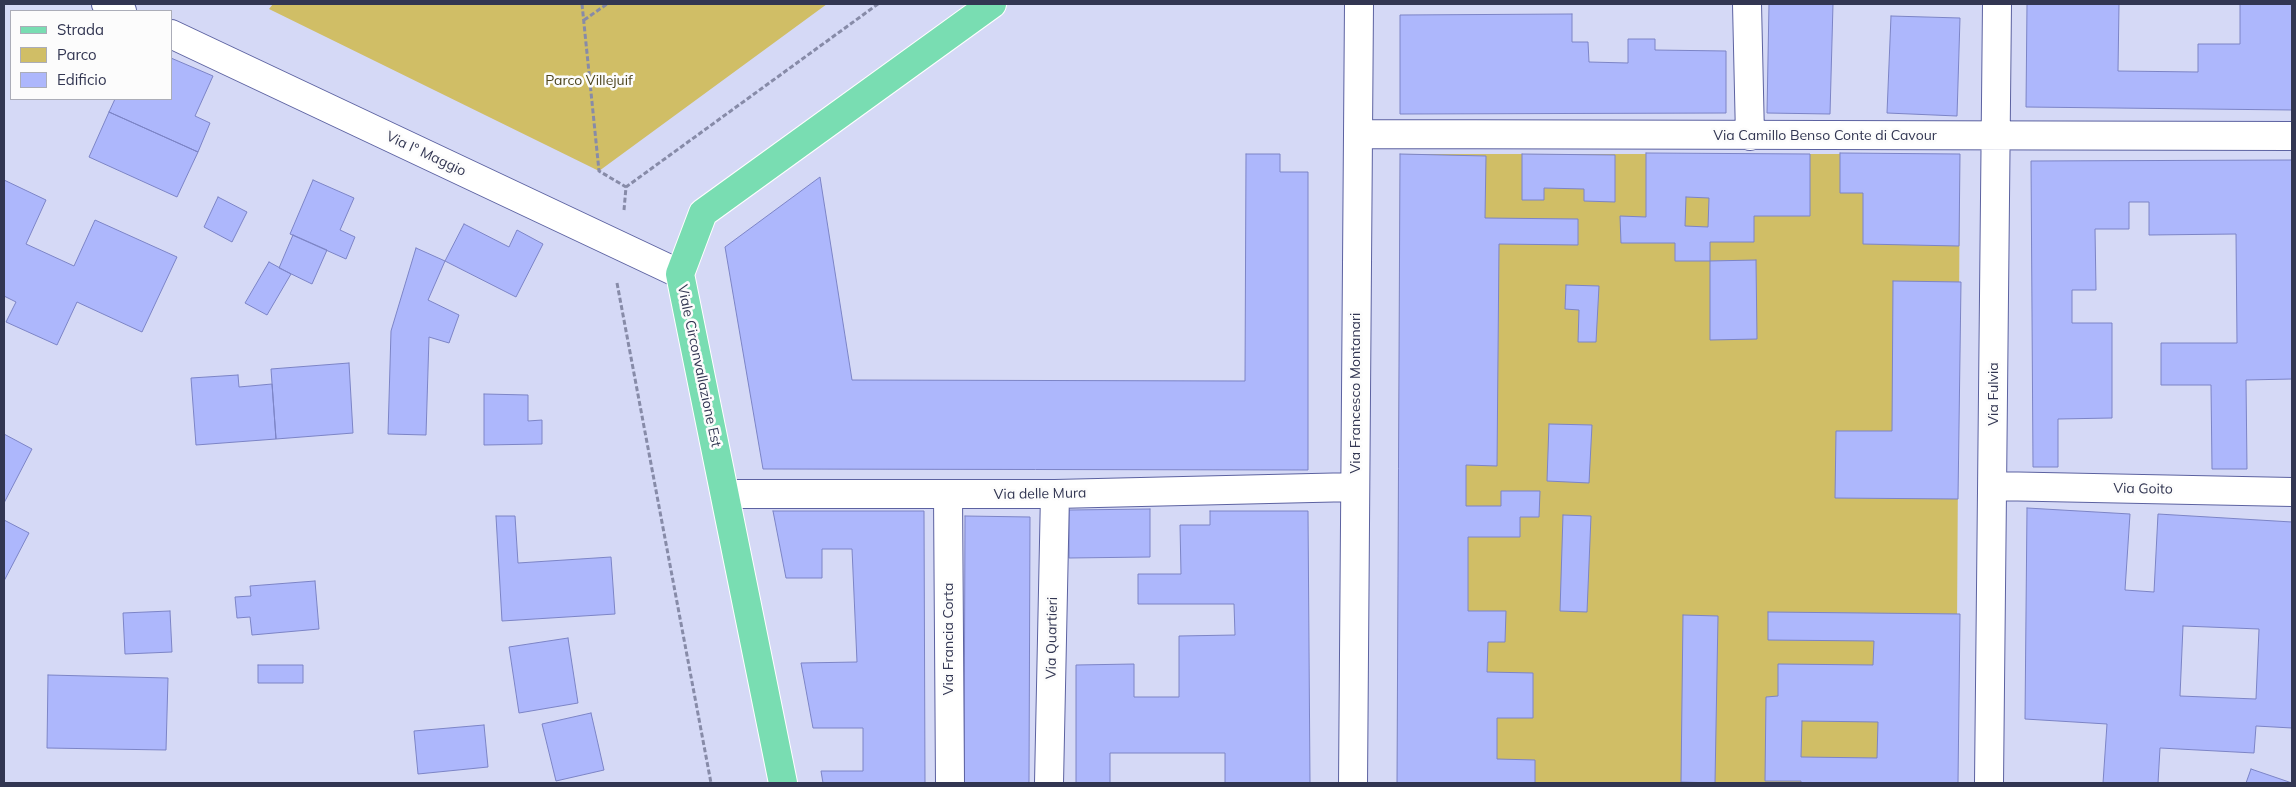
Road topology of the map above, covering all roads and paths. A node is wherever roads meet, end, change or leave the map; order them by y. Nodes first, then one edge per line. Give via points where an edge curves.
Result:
1 (106, 4) edge
2 (582, 4) edge
3 (607, 4) edge
4 (992, 4) edge
5 (1359, 4) edge
6 (1746, 4) edge
7 (1997, 4) edge
8 (120, 10) edge
9 (584, 21) junction
10 (172, 34) edge
11 (1358, 134) junction
12 (1750, 136) junction
13 (1996, 136) junction
14 (2292, 136) edge
15 (626, 187) dead end
16 (680, 274) junction
17 (1993, 486) junction
18 (1355, 487) junction
19 (2292, 492) edge
20 (725, 494) junction
21 (1055, 494) junction
22 (948, 495) junction
23 (783, 783) edge
24 (950, 783) edge
25 (1049, 783) edge
26 (1353, 783) edge
27 (1989, 783) edge

1 - 8 street
2 - 9 path
3 - 9 path
4 - 16 main road, Viale Circonvallazione Est via 703,213
5 - 11 street, Via Francesco Montanari
6 - 12 street
7 - 13 street, Via Fulvia
9 - 15 path via 599,171
10 - 16 street, Via I° Maggio
11 - 12 street, Via Camillo Benso Conte di Cavour
11 - 18 street, Via Francesco Montanari
12 - 13 street, Via Camillo Benso Conte di Cavour
13 - 14 street, Via Camillo Benso Conte di Cavour
13 - 17 street, Via Fulvia
16 - 20 main road, Viale Circonvallazione Est
17 - 19 street, Via Goito
17 - 27 street, Via Fulvia
18 - 21 street, Via delle Mura
18 - 26 street, Via Francesco Montanari
20 - 22 street, Via delle Mura
20 - 23 main road, Viale Circonvallazione Est
21 - 22 street, Via delle Mura
21 - 25 street, Via Quartieri
22 - 24 street, Via Francia Corta

